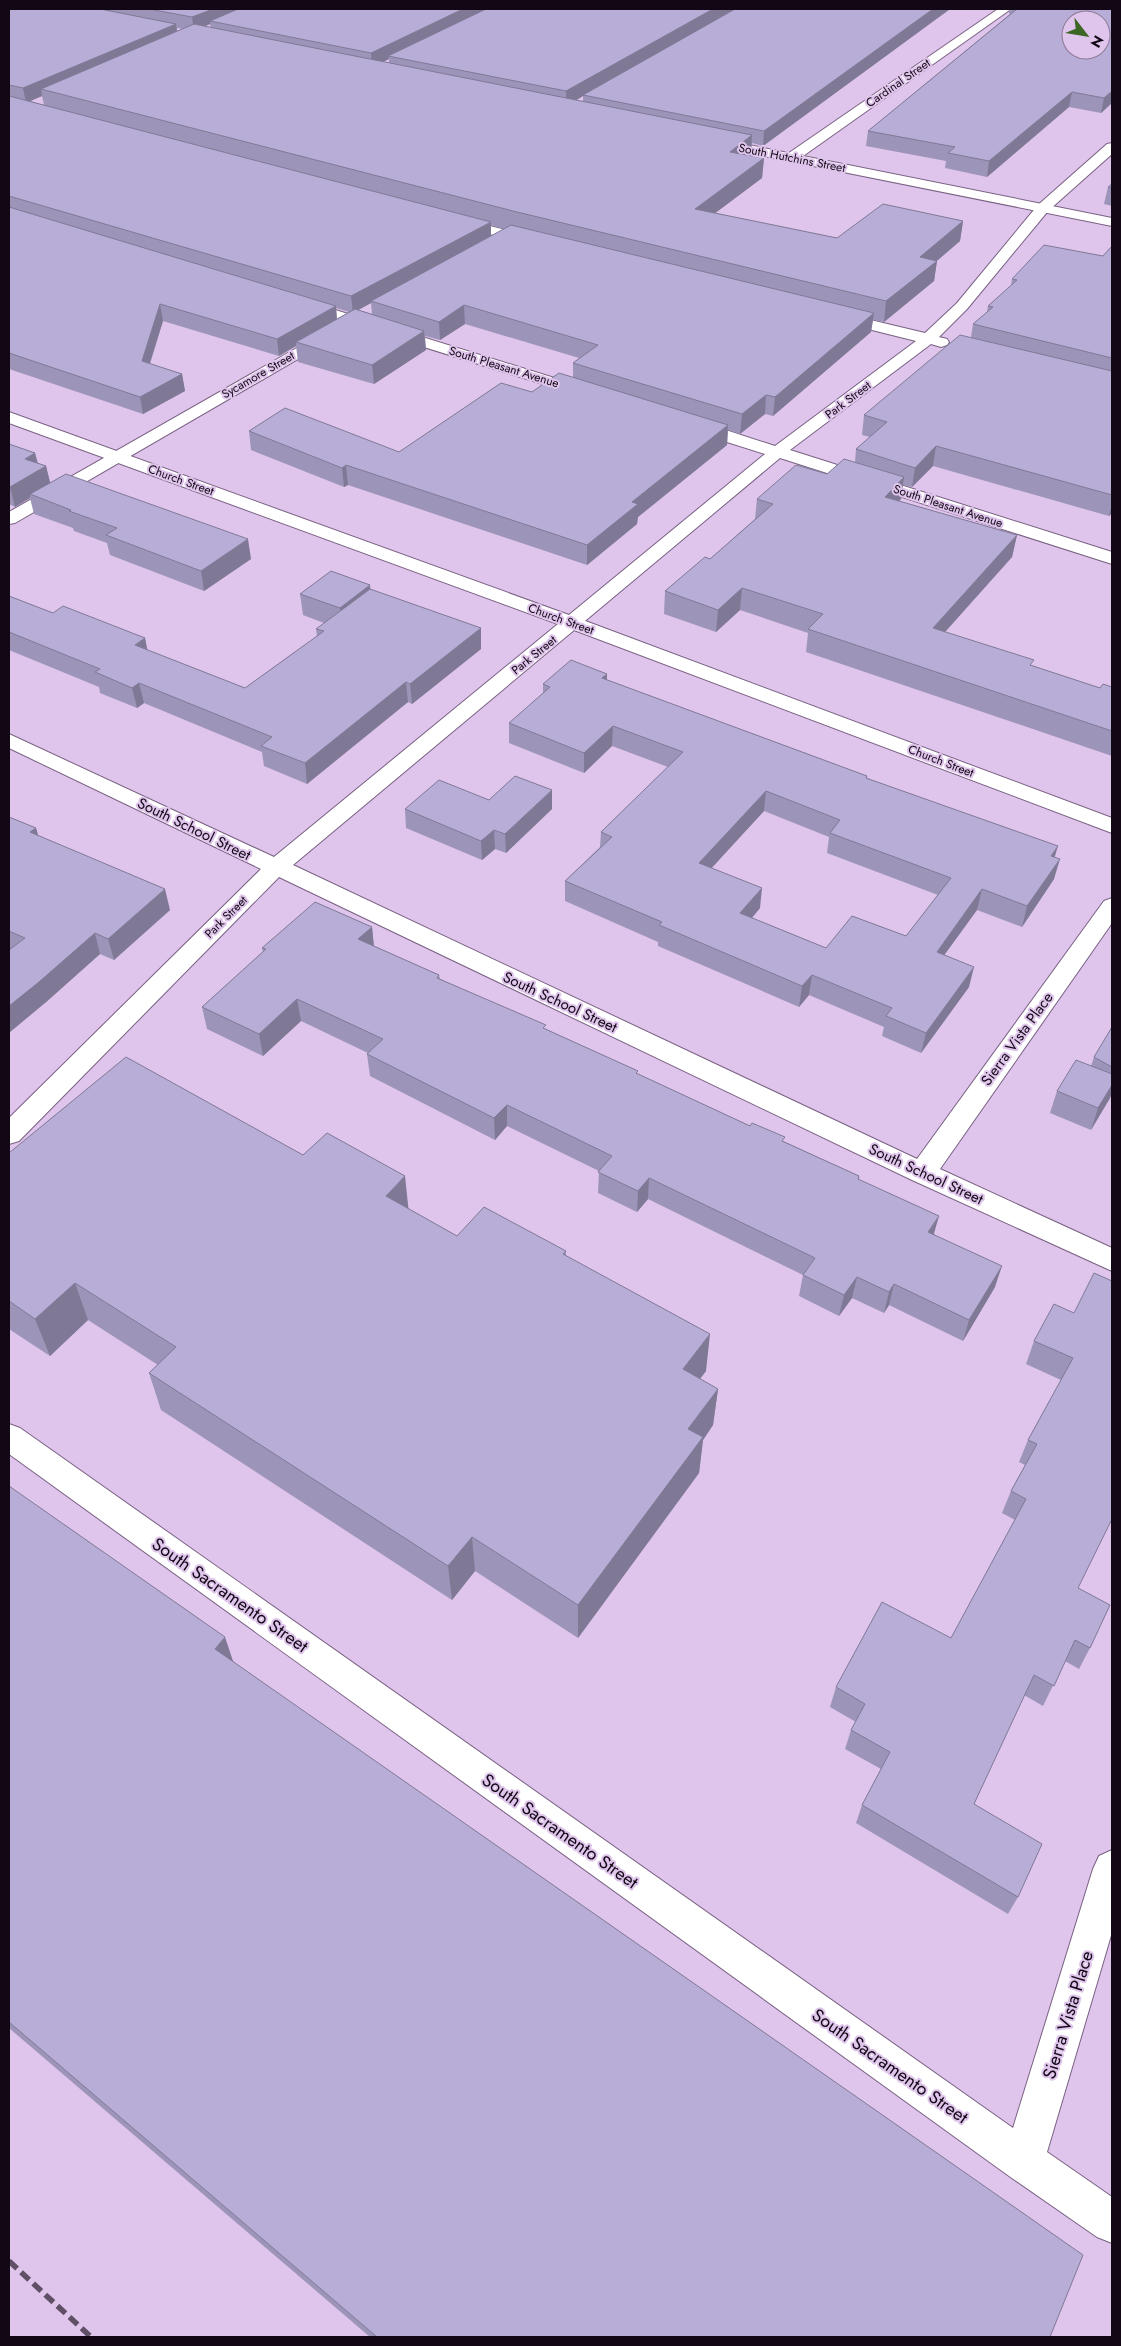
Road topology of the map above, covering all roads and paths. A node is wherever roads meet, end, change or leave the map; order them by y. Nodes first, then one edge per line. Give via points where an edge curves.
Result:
1 (1005, 9) edge
2 (697, 138) edge
3 (1112, 147) edge
4 (791, 158) junction
5 (1043, 208) junction
6 (442, 218) edge
7 (1112, 222) edge
8 (509, 236) junction
9 (492, 245) edge
10 (547, 245) edge
11 (289, 301) edge
12 (372, 311) edge
13 (824, 313) edge
14 (355, 321) junction
15 (928, 339) junction
16 (958, 346) edge
17 (599, 397) edge
18 (9, 417) edge
19 (674, 420) edge
20 (777, 452) junction
21 (116, 457) junction
22 (9, 519) edge
23 (1112, 558) edge
24 (573, 623) junction
25 (9, 740) edge
26 (1112, 826) edge
27 (275, 868) junction
28 (1112, 906) edge
29 (9, 1134) edge
30 (922, 1173) junction
31 (1112, 1260) edge
32 (9, 1437) edge
33 (1112, 1869) edge
34 (1024, 2161) junction
35 (1112, 2222) edge

1 - 4 street, Cardinal Street
2 - 4 street, South Hutchins Street
3 - 5 street, Park Street
4 - 5 street, South Hutchins Street
5 - 7 street, South Hutchins Street
5 - 15 street, Park Street via 962,306
6 - 8 street
8 - 9 street
8 - 10 street
11 - 14 street, South Pleasant Avenue
12 - 14 street, Sycamore Street
13 - 15 street
14 - 17 street, South Pleasant Avenue
14 - 21 street, Sycamore Street
15 - 16 street
15 - 20 street, Park Street
18 - 21 street, Church Street
19 - 20 street, South Pleasant Avenue
20 - 23 street, South Pleasant Avenue
20 - 24 street, Park Street
21 - 22 street, Sycamore Street
21 - 24 street, Church Street
24 - 26 street, Church Street
24 - 27 street, Park Street
25 - 27 street, South School Street
27 - 29 street, Park Street
27 - 30 street, South School Street
28 - 30 street, Sierra Vista Place
30 - 31 street, South School Street
32 - 34 street, South Sacramento Street
33 - 34 street, Sierra Vista Place
34 - 35 street, South Sacramento Street

